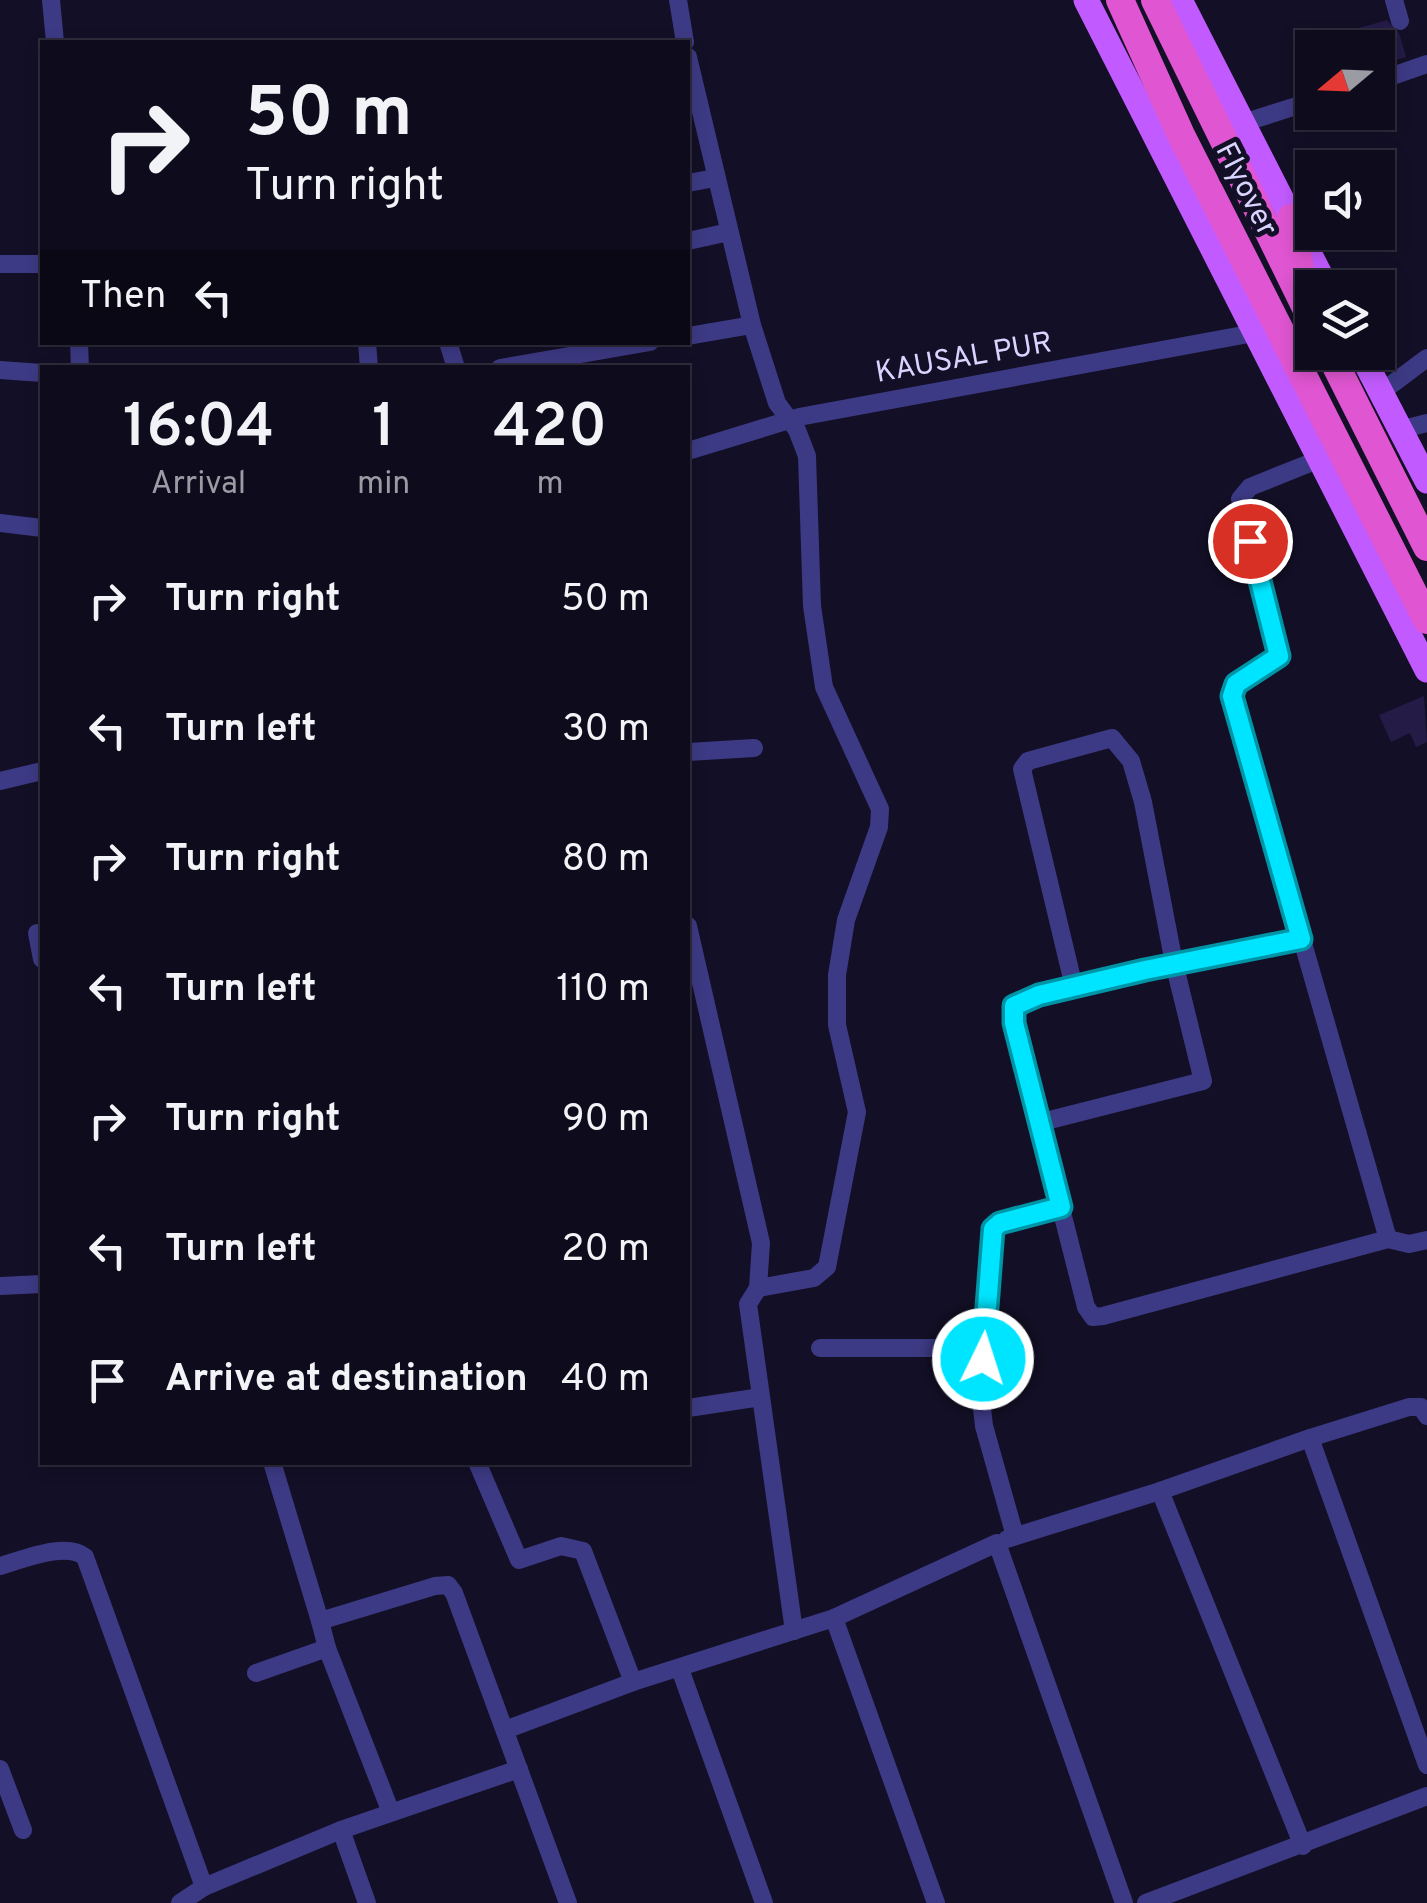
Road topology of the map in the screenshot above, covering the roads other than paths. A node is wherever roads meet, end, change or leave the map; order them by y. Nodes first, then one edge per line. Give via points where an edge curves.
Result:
1 (51, 0) edge
2 (678, 0) edge
3 (1086, 0) edge
4 (1120, 0) edge
5 (1155, 0) edge
6 (1180, 0) edge
7 (1394, 0) edge
8 (1400, 21) dead end
9 (55, 40) edge
10 (684, 40) edge
11 (1427, 64) edge
12 (690, 65) edge
13 (1395, 75) edge
14 (1295, 107) edge
15 (1243, 124) junction
16 (715, 178) junction
17 (690, 183) edge
18 (1290, 218) junction
19 (729, 232) junction
20 (690, 240) edge
21 (0, 264) edge
22 (40, 264) edge
23 (1301, 270) edge
24 (1317, 270) edge
25 (1295, 285) edge
26 (752, 326) junction
27 (1254, 334) junction
28 (690, 336) edge
29 (633, 345) edge
30 (1427, 358) edge
31 (517, 365) edge
32 (0, 370) edge
33 (1338, 370) edge
34 (1369, 370) edge
35 (40, 373) edge
36 (1380, 393) junction
37 (788, 420) junction
38 (1427, 423) edge
39 (1399, 430) junction
40 (690, 450) edge
41 (1320, 459) junction
42 (1427, 481) edge
43 (0, 523) edge
44 (40, 528) edge
45 (1427, 547) edge
46 (1427, 620) edge
47 (1427, 670) edge
48 (754, 748) dead end
49 (690, 752) edge
50 (40, 771) edge
51 (0, 781) edge
52 (37, 933) dead end
53 (690, 935) edge
54 (1301, 939) junction
55 (40, 949) edge
56 (1174, 963) junction
57 (1074, 987) junction
58 (1038, 1123) junction
59 (1061, 1207) junction
60 (1388, 1239) junction
61 (1427, 1240) edge
62 (40, 1284) edge
63 (0, 1286) edge
64 (758, 1288) junction
65 (820, 1348) dead end
66 (984, 1348) junction
67 (762, 1397) junction
68 (690, 1408) edge
69 (1427, 1416) edge
70 (1310, 1438) junction
71 (273, 1465) edge
72 (478, 1465) edge
73 (1160, 1491) junction
74 (1006, 1540) junction
75 (0, 1566) edge
76 (834, 1618) junction
77 (320, 1621) junction
78 (794, 1631) junction
79 (327, 1648) junction
80 (680, 1669) junction
81 (256, 1673) dead end
82 (632, 1682) junction
83 (505, 1730) junction
84 (1427, 1765) edge
85 (0, 1769) edge
86 (519, 1769) junction
87 (1427, 1796) edge
88 (390, 1810) junction
89 (23, 1830) dead end
90 (341, 1830) junction
91 (1303, 1846) junction
92 (204, 1887) junction
93 (180, 1903) edge
94 (367, 1903) edge
95 (568, 1903) edge
96 (764, 1903) edge
97 (936, 1903) edge
98 (1124, 1903) edge
99 (1146, 1903) edge

1 - 9 street
2 - 10 street
3 - 27 main road
4 - 46 highway, Flyover via 1181,136
5 - 25 highway, Flyover
6 - 15 main road
7 - 8 street
11 - 13 street
12 - 16 street
14 - 15 street
15 - 18 main road
16 - 17 street
16 - 19 street
18 - 23 highway
18 - 24 main road
19 - 20 street
19 - 26 street
21 - 22 street
26 - 28 street
26 - 37 street
27 - 37 street, KAUSAL PUR
27 - 41 main road
29 - 31 street
30 - 36 street
32 - 35 street
33 - 45 highway
34 - 36 main road
36 - 39 main road
37 - 40 street, KAUSAL PUR
37 - 64 street via 807,456 810,586 824,687 880,817 846,920 837,976 837,1025 857,1112 827,1267 814,1278
38 - 39 street
39 - 42 main road
41 - 47 main road
41 - 54 street via 1250,487 1240,499 1279,656 1236,684 1232,696
43 - 44 street
48 - 49 street
50 - 51 street
52 - 55 street
53 - 64 street via 758,1228
54 - 56 street
54 - 60 street
56 - 57 street
56 - 57 street via 1136,774 1120,743 1107,738 1028,760 1022,769
56 - 58 street via 1202,1083
57 - 58 street via 1012,1010
58 - 59 street
59 - 60 street via 1093,1317
59 - 66 street via 993,1229
60 - 61 street
62 - 63 street
64 - 67 street via 748,1304
65 - 66 street
66 - 74 street via 984,1426
67 - 68 street
67 - 78 street
69 - 70 street via 1409,1407
70 - 73 street
70 - 84 street
71 - 77 street
72 - 82 street via 518,1560 562,1546 583,1551
73 - 74 street
73 - 91 street
74 - 76 street
74 - 98 street
75 - 92 street via 61,1552 85,1558
76 - 78 street
76 - 97 street
77 - 79 street
77 - 83 street via 448,1585
78 - 80 street
79 - 81 street
79 - 88 street
80 - 82 street
80 - 96 street
82 - 83 street
83 - 86 street
85 - 89 street
86 - 88 street
86 - 95 street
87 - 91 street
88 - 90 street
90 - 92 street
90 - 94 street
91 - 99 street
92 - 93 street

